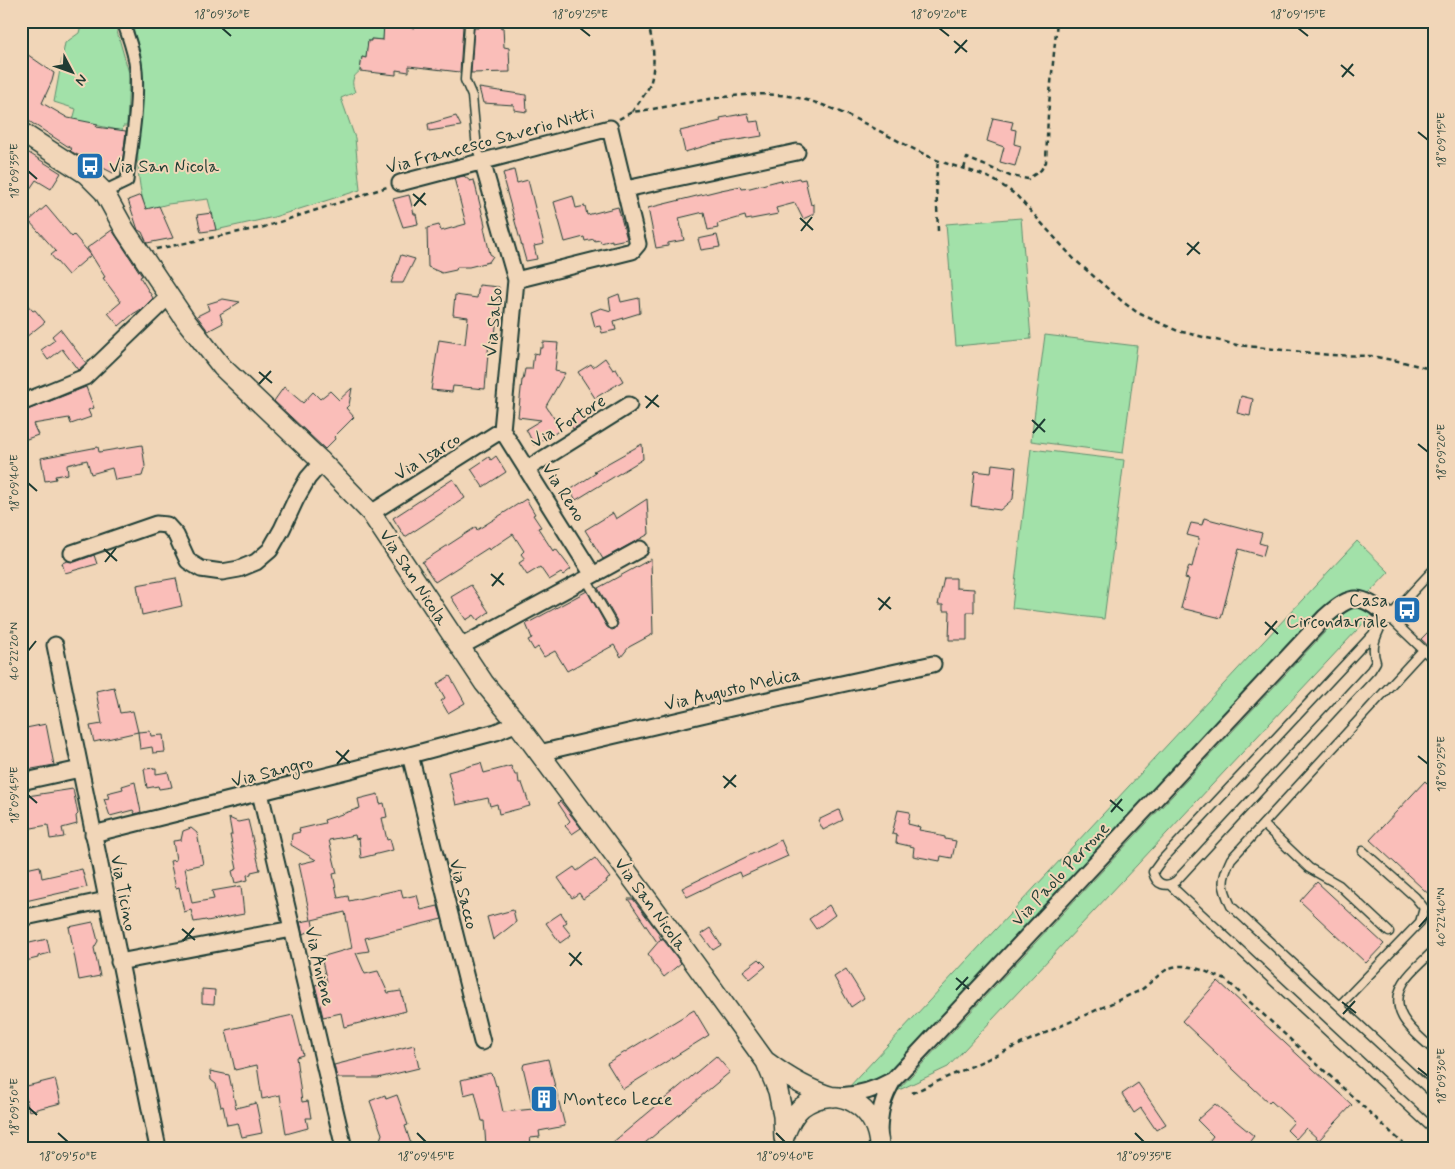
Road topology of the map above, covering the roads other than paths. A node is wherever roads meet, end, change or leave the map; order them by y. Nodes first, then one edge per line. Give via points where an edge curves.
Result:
1 (123, 21) edge
2 (469, 25) dead end
3 (21, 132) edge
4 (797, 152) dead end
5 (482, 162) junction
6 (400, 183) road end
7 (626, 189) junction
8 (104, 192) junction
9 (516, 280) junction
10 (169, 296) junction
11 (21, 402) edge
12 (629, 405) dead end
13 (502, 430) junction
14 (322, 462) junction
15 (527, 469) junction
16 (371, 513) junction
17 (640, 549) dead end
18 (72, 553) dead end
19 (1434, 569) edge
20 (590, 576) junction
21 (1385, 621) junction
22 (612, 624) dead end
23 (55, 646) dead end
24 (460, 647) junction
25 (1423, 650) junction
26 (1434, 660) edge
27 (933, 664) dead end
28 (517, 723) junction
29 (539, 753) junction
30 (410, 755) junction
31 (80, 769) junction
32 (21, 782) edge
33 (260, 793) junction
34 (1263, 824) junction
35 (93, 834) junction
36 (1363, 851) dead end
37 (1170, 885) junction
38 (106, 900) junction
39 (21, 918) edge
40 (292, 929) junction
41 (1389, 932) dead end
42 (1434, 950) edge
43 (119, 962) junction
44 (1339, 1006) junction
45 (482, 1042) dead end
46 (1434, 1050) edge
47 (766, 1062) junction
48 (894, 1080) junction
49 (1434, 1094) edge
50 (833, 1097) junction
51 (1434, 1130) edge
52 (879, 1142) edge
53 (785, 1143) edge
54 (158, 1148) edge
55 (344, 1148) edge

1 - 8 street via 136,68 132,140 127,181
2 - 5 lane via 465,80 472,96 477,149
3 - 8 street, Via San Nicola via 78,169
4 - 7 street
5 - 6 street, Via Francesco Saverio Nitti
5 - 7 street, Via Francesco Saverio Nitti via 610,128
5 - 9 street, Via Salso
7 - 9 street via 638,244 632,251
8 - 10 street, Via San Nicola
9 - 13 street, Via Salso
10 - 11 street via 85,376
10 - 14 street, Via San Nicola via 222,367
12 - 15 street, Via Fortore
13 - 15 street, Via Reno
13 - 16 street, Via Isarco
14 - 16 street, Via San Nicola
14 - 18 street via 308,478 270,550 256,562 239,569 222,572 201,570 188,562 176,535 167,525 156,524
15 - 20 street, Via Reno
16 - 24 street, Via San Nicola
17 - 20 street
19 - 21 lane
20 - 22 lane
20 - 24 street
21 - 25 lane
21 - 37 lane via 1374,644 1376,662 1371,670
21 - 37 lane via 1161,861 1153,872 1154,878
21 - 48 street, Via Paolo Perrone via 1375,606 1363,599 1342,602 1325,617
23 - 31 street, Via Ticino
24 - 28 street, Via San Nicola
25 - 26 lane
25 - 34 lane
27 - 29 street, Via Augusto Melica
28 - 29 street, Via San Nicola
28 - 30 street, Via Sangro via 496,732
29 - 47 street, Via San Nicola
30 - 33 street, Via Sangro
30 - 45 street, Via Sacco
31 - 32 street
31 - 35 street, Via Ticino
33 - 35 street, Via Sangro
33 - 40 street, Via Aniene
34 - 41 lane via 1309,868 1339,886
34 - 44 lane via 1231,859 1223,877 1224,891 1231,906
35 - 38 street, Via Ticino
36 - 44 lane via 1424,908 1420,922
37 - 51 lane
38 - 39 street
38 - 43 street, Via Ticino
40 - 43 street
40 - 55 street, Via Aniene
42 - 46 lane via 1404,982 1399,996 1400,1013 1408,1027
43 - 54 street, Via Ticino
44 - 49 lane
47 - 50 street, Via San Nicola via 816,1092
47 - 53 street, Via San Nicola via 778,1091
48 - 50 street, Via Paolo Perrone via 862,1094
48 - 52 street, Via Paolo Perrone via 885,1095
50 - 52 street, Via San Nicola via 850,1100 860,1106 872,1118
50 - 53 street, Via San Nicola via 817,1099 802,1107 790,1121

